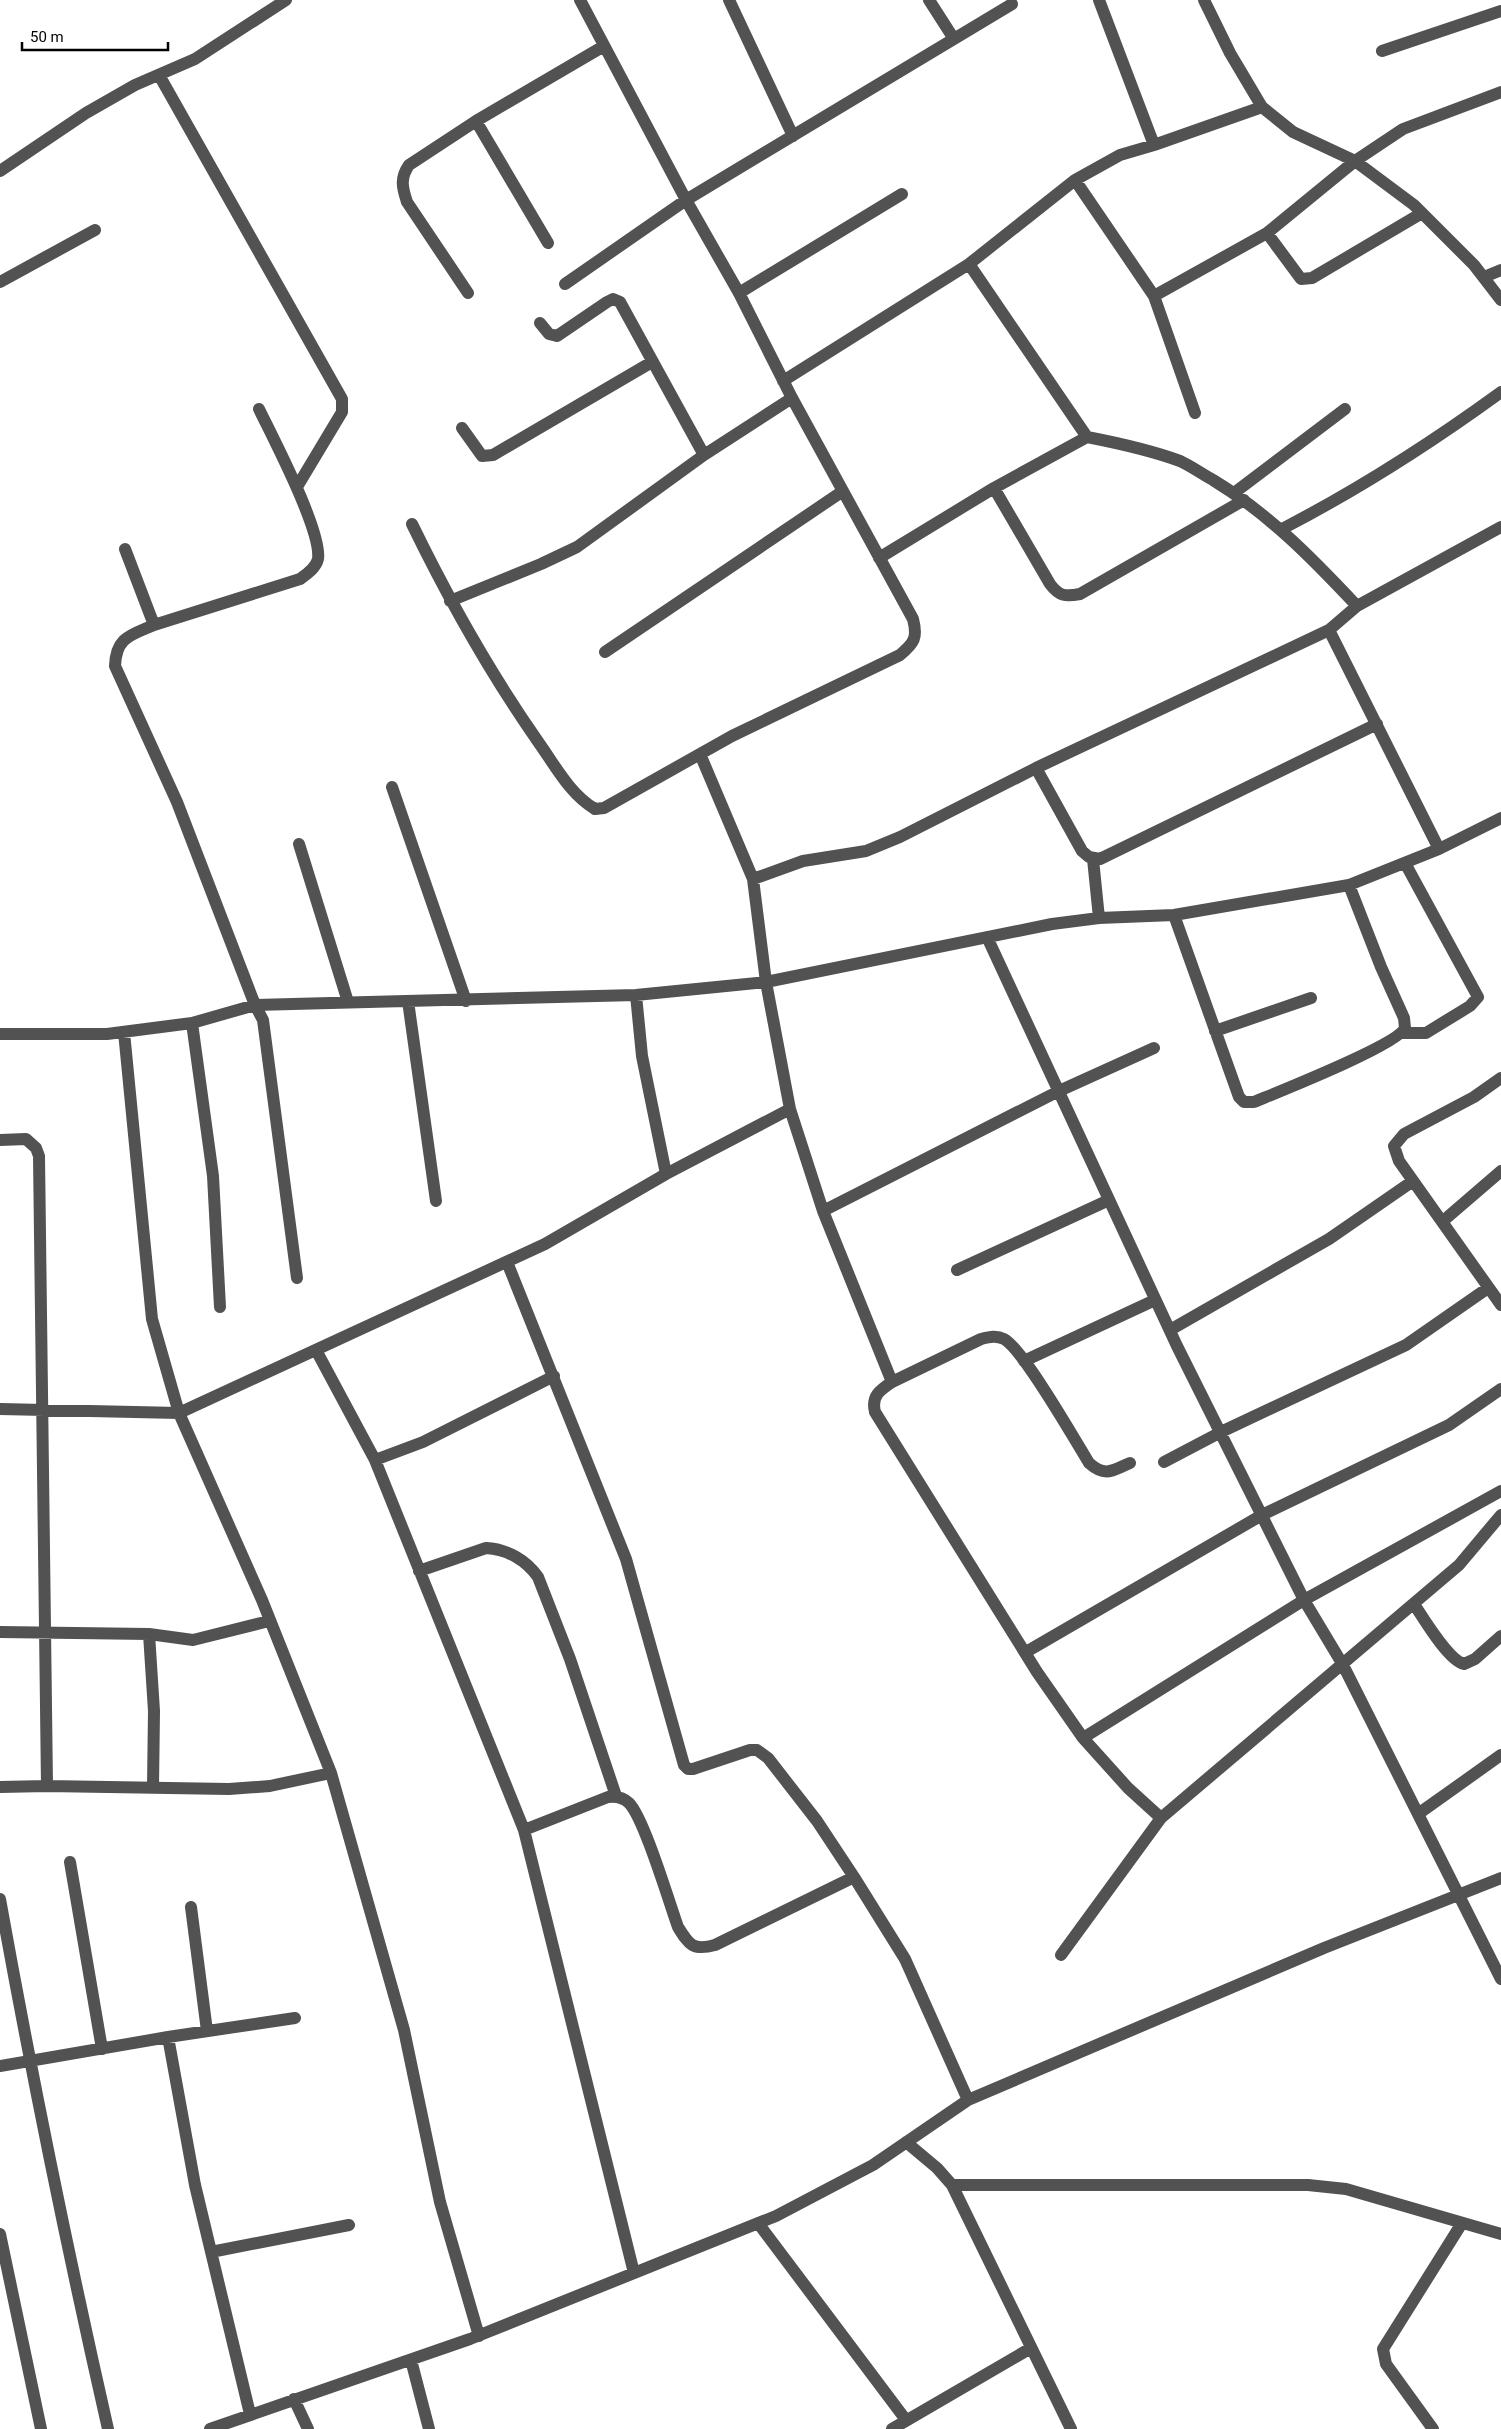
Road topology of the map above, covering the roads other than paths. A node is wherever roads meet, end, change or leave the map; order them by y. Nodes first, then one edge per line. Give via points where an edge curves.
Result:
1 (286, 0) edge
2 (580, 0) edge
3 (729, 0) edge
4 (929, 0) edge
5 (1099, 0) edge
6 (1204, 0) edge
7 (1012, 4) dead end
8 (1501, 11) edge
9 (954, 39) junction
10 (604, 46) junction
11 (1382, 51) dead end
12 (159, 74) junction
13 (1501, 92) edge
14 (1262, 107) junction
15 (476, 121) junction
16 (793, 136) junction
17 (1154, 145) junction
18 (1355, 161) junction
19 (0, 171) edge
20 (1075, 180) junction
21 (902, 194) dead end
22 (686, 200) junction
23 (1422, 212) junction
24 (95, 230) dead end
25 (1267, 233) junction
26 (548, 243) dead end
27 (969, 264) junction
28 (1501, 270) edge
29 (1484, 278) junction
30 (0, 282) edge
31 (565, 284) dead end
32 (468, 293) dead end
33 (739, 293) junction
34 (1154, 296) junction
35 (1501, 300) edge
36 (540, 323) dead end
37 (652, 362) junction
38 (783, 381) junction
39 (1501, 392) edge
40 (792, 398) junction
41 (259, 409) dead end
42 (1345, 409) dead end
43 (1194, 413) dead end
44 (462, 428) dead end
45 (1087, 437) junction
46 (704, 455) junction
47 (297, 487) junction
48 (994, 488) junction
49 (843, 491) junction
50 (1239, 496) junction
51 (412, 524) dead end
52 (1501, 527) edge
53 (1282, 528) junction
54 (125, 549) dead end
55 (879, 558) junction
56 (450, 601) junction
57 (1357, 606) junction
58 (154, 625) junction
59 (1330, 630) junction
60 (605, 652) dead end
61 (1377, 724) junction
62 (700, 754) junction
63 (1036, 768) junction
64 (392, 787) dead end
65 (1501, 818) edge
66 (299, 844) dead end
67 (1440, 849) junction
68 (1093, 859) junction
69 (1405, 863) junction
70 (753, 879) junction
71 (1349, 885) junction
72 (1174, 915) junction
73 (1099, 918) junction
74 (987, 937) junction
75 (766, 982) junction
76 (636, 996) junction
77 (1311, 998) dead end
78 (408, 1001) junction
79 (466, 1001) junction
80 (348, 1002) junction
81 (255, 1005) junction
82 (192, 1023) junction
83 (1215, 1031) junction
84 (124, 1032) junction
85 (1402, 1033) junction
86 (0, 1034) edge
87 (1154, 1048) dead end
88 (1501, 1078) edge
89 (1059, 1091) junction
90 (790, 1108) junction
91 (0, 1140) edge
92 (1501, 1171) edge
93 (666, 1174) junction
94 (1413, 1181) junction
95 (1109, 1200) junction
96 (436, 1201) dead end
97 (823, 1211) junction
98 (1443, 1221) junction
99 (507, 1262) junction
100 (957, 1270) dead end
101 (297, 1278) dead end
102 (1488, 1288) junction
103 (1155, 1300) junction
104 (1501, 1305) edge
105 (220, 1307) dead end
106 (1170, 1330) junction
107 (316, 1350) junction
108 (1024, 1361) junction
109 (554, 1376) junction
110 (892, 1382) junction
111 (1501, 1389) edge
112 (0, 1409) edge
113 (43, 1410) junction
114 (179, 1413) junction
115 (1220, 1433) junction
116 (375, 1460) junction
117 (1130, 1462) dead end
118 (1164, 1462) dead end
119 (1501, 1491) edge
120 (1262, 1515) junction
121 (1501, 1515) edge
122 (420, 1571) junction
123 (1304, 1600) junction
124 (1414, 1604) junction
125 (269, 1622) junction
126 (0, 1632) edge
127 (44, 1633) junction
128 (149, 1634) junction
129 (1501, 1636) edge
130 (1026, 1652) junction
131 (1343, 1665) junction
132 (1083, 1738) junction
133 (1501, 1755) edge
134 (331, 1772) junction
135 (47, 1786) junction
136 (0, 1787) edge
137 (153, 1787) junction
138 (616, 1796) junction
139 (1418, 1814) junction
140 (1161, 1818) junction
141 (524, 1830) junction
142 (70, 1862) dead end
143 (854, 1877) junction
144 (1501, 1878) edge
145 (1459, 1894) junction
146 (0, 1899) edge
147 (191, 1907) dead end
148 (1060, 1955) dead end
149 (1501, 1979) edge
150 (295, 2018) dead end
151 (207, 2031) junction
152 (168, 2037) junction
153 (102, 2049) junction
154 (29, 2062) junction
155 (0, 2066) edge
156 (968, 2100) junction
157 (906, 2142) junction
158 (952, 2185) junction
159 (758, 2223) junction
160 (1462, 2223) junction
161 (349, 2225) dead end
162 (0, 2234) edge
163 (1501, 2234) edge
164 (211, 2252) junction
165 (634, 2273) junction
166 (479, 2336) junction
167 (1031, 2348) junction
168 (411, 2360) junction
169 (294, 2399) junction
170 (250, 2414) junction
171 (906, 2420) junction
172 (41, 2429) edge
173 (108, 2429) edge
174 (210, 2429) edge
175 (308, 2429) edge
176 (429, 2429) edge
177 (892, 2429) edge
178 (1071, 2429) edge
179 (1433, 2429) edge

1 - 12 street via 195,59
2 - 10 street
3 - 16 street
4 - 9 street
5 - 17 street
6 - 14 street
7 - 9 street
8 - 11 street
9 - 16 street
10 - 15 street
10 - 22 street
12 - 19 street via 86,113
12 - 47 street via 342,399 342,412
13 - 18 street via 1403,129
14 - 17 street
14 - 18 street via 1293,132
15 - 26 street
15 - 32 street via 409,164 402,174 407,202
16 - 22 street
17 - 20 street via 1120,155
18 - 23 street
18 - 25 street
20 - 27 street
20 - 34 street
21 - 33 street
22 - 31 street
22 - 33 street
23 - 25 street via 1306,280 1300,279
23 - 29 street
24 - 30 street
25 - 34 street
27 - 38 street
27 - 45 street
28 - 29 street
29 - 35 street
33 - 38 street
34 - 43 street
36 - 37 street via 548,334 557,336 613,299 624,308
37 - 44 street via 493,455 482,456
37 - 46 street
38 - 40 street
39 - 53 street via 1376,477
40 - 46 street
40 - 49 street
41 - 47 street
42 - 50 street
45 - 48 street
45 - 50 street via 1181,462
46 - 56 street via 577,547
47 - 58 street via 318,550 312,570 300,579
48 - 50 street via 1050,584 1058,594 1068,597 1080,594
48 - 55 street
49 - 55 street
49 - 60 street
50 - 53 street
51 - 56 street
52 - 57 street
53 - 57 street
54 - 58 street
55 - 62 street via 913,619 916,630 913,644 900,655
56 - 62 street via 499,685 584,803 595,809 604,808
57 - 59 street
58 - 81 street via 119,644 115,666 177,802
59 - 61 street
59 - 63 street
61 - 67 street
61 - 68 street via 1100,859
62 - 70 street
63 - 68 street via 1082,852
63 - 70 street via 866,851 803,861
64 - 79 street
65 - 67 street
66 - 80 street
67 - 69 street
68 - 73 street
69 - 71 street
69 - 85 street via 1478,997 1470,1006 1426,1033
70 - 75 street
71 - 72 street
71 - 85 street via 1404,1018
72 - 73 street
72 - 83 street
73 - 74 street
74 - 75 street
74 - 89 street
75 - 76 street
75 - 90 street
76 - 79 street
76 - 93 street via 642,1056
77 - 83 street
78 - 79 street
78 - 80 street
78 - 96 street
80 - 81 street
81 - 82 street
81 - 101 street via 263,1020 269,1056
82 - 84 street
82 - 105 street via 213,1176
83 - 85 street via 1240,1097 1249,1103 1357,1057
84 - 86 street
84 - 114 street via 152,1319
87 - 89 street
88 - 94 street via 1474,1097 1397,1139 1394,1146 1396,1154
89 - 95 street
89 - 97 street
90 - 93 street
90 - 97 street
91 - 113 street via 26,1139 39,1156
92 - 98 street
93 - 99 street via 545,1244
94 - 98 street
94 - 106 street via 1329,1239
95 - 100 street
95 - 103 street
97 - 110 street
98 - 102 street
99 - 107 street
99 - 109 street
102 - 104 street
102 - 115 street via 1406,1345
103 - 106 street
103 - 108 street
106 - 115 street
107 - 114 street
107 - 116 street
108 - 110 street via 1004,1339 989,1337
108 - 117 street via 1090,1463 1107,1473
109 - 116 street via 423,1442
109 - 143 street via 626,1559 684,1765 693,1769 750,1750 762,1753 817,1821
110 - 130 street via 874,1398 875,1412
111 - 120 street via 1449,1425
112 - 113 street
113 - 114 street
113 - 127 street
114 - 125 street
115 - 118 street
115 - 120 street
116 - 122 street
119 - 123 street
120 - 123 street
120 - 130 street
121 - 124 street via 1459,1565
122 - 138 street via 486,1548 512,1555 532,1568 570,1659
122 - 141 street
123 - 131 street
123 - 132 street
124 - 129 street via 1460,1663 1469,1663
124 - 131 street
125 - 128 street via 193,1640
125 - 134 street
126 - 127 street
127 - 128 street
127 - 135 street
128 - 137 street via 154,1711
130 - 132 street
131 - 139 street
131 - 140 street
132 - 140 street via 1128,1788
133 - 139 street
134 - 137 street via 270,1786 228,1789
134 - 166 street via 404,2030 440,2202
135 - 136 street
135 - 137 street
138 - 141 street
138 - 143 street via 631,1804 638,1816 678,1927 693,1947 715,1945
139 - 145 street
140 - 148 street
141 - 165 street
142 - 153 street
143 - 156 street via 904,1959
144 - 145 street
145 - 149 street
145 - 156 street
146 - 154 street
147 - 151 street
150 - 151 street
151 - 152 street
152 - 153 street
152 - 164 street via 195,2185
153 - 154 street
154 - 155 street
154 - 173 street
156 - 157 street
157 - 158 street
157 - 159 street via 873,2165
158 - 160 street via 1308,2185 1346,2189
158 - 167 street
159 - 165 street
159 - 171 street
160 - 163 street
160 - 179 street via 1383,2349 1386,2364
161 - 164 street
162 - 172 street
164 - 170 street
165 - 166 street
166 - 168 street
167 - 171 street
167 - 178 street
168 - 169 street
168 - 176 street
169 - 170 street
169 - 175 street
170 - 174 street
171 - 177 street

